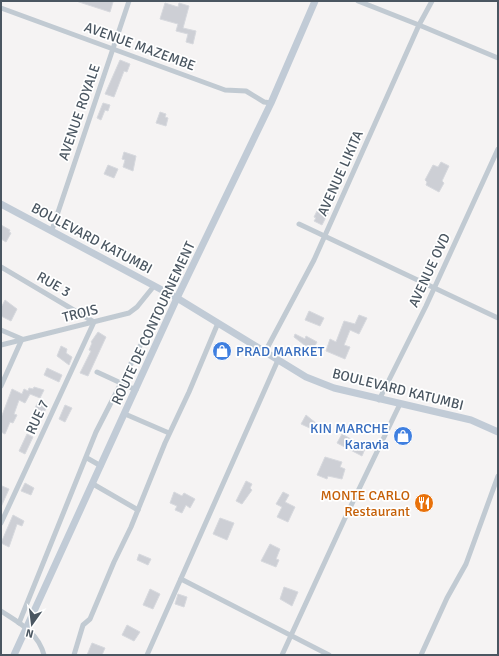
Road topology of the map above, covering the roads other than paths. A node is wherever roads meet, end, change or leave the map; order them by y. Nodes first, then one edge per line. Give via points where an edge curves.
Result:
1 (129, 1) edge
2 (315, 1) edge
3 (358, 1) edge
4 (432, 1) edge
5 (1, 8) edge
6 (419, 24) junction
7 (113, 49) junction
8 (498, 58) edge
9 (271, 103) junction
10 (498, 148) edge
11 (1, 204) edge
12 (299, 224) dead end
13 (52, 230) junction
14 (325, 236) junction
15 (1, 267) edge
16 (154, 286) junction
17 (435, 288) junction
18 (177, 298) junction
19 (498, 318) edge
20 (94, 322) junction
21 (218, 323) junction
22 (1, 330) edge
23 (22, 339) junction
24 (1, 345) edge
25 (140, 346) dead end
26 (265, 352) junction
27 (278, 360) junction
28 (97, 372) dead end
29 (121, 382) junction
30 (1, 386) edge
31 (136, 390) junction
32 (379, 400) junction
33 (400, 404) junction
34 (125, 414) junction
35 (498, 432) edge
36 (169, 433) junction
37 (87, 458) junction
38 (101, 466) junction
39 (498, 476) edge
40 (93, 484) junction
41 (138, 510) junction
42 (1, 523) edge
43 (181, 579) junction
44 (1, 611) edge
45 (19, 623) junction
46 (26, 628) junction
47 (291, 636) junction
48 (14, 655) edge
49 (44, 655) edge
50 (74, 655) edge
51 (147, 655) edge
52 (282, 655) edge
53 (328, 655) edge
54 (421, 655) edge

1 - 7 street, AVENUE ROYALE
2 - 9 street, ROUTE DE CONTOURNEMENT
3 - 6 street
4 - 6 street, AVENUE LIKITA
5 - 7 street, AVENUE MAZEMBE
6 - 8 street
6 - 14 street, AVENUE LIKITA
7 - 9 street, AVENUE MAZEMBE via 225,90 246,91 264,102
7 - 13 street, AVENUE ROYALE
9 - 18 street, ROUTE DE CONTOURNEMENT
10 - 17 street, AVENUE OVD
11 - 13 street, BOULEVARD KATUMBI
12 - 14 street
13 - 16 street, BOULEVARD KATUMBI
14 - 17 street
14 - 26 street, AVENUE LIKITA
15 - 20 street, RUE 3
16 - 18 street, BOULEVARD KATUMBI
16 - 20 street, TROIS via 129,313
17 - 19 street
17 - 32 street, AVENUE OVD
18 - 21 street, BOULEVARD KATUMBI
18 - 31 street, ROUTE DE CONTOURNEMENT
20 - 23 street, TROIS
20 - 42 street, RUE 7
21 - 26 street, BOULEVARD KATUMBI
21 - 36 street
22 - 23 street
23 - 24 street, TROIS
23 - 30 street
25 - 29 street
26 - 27 street, BOULEVARD KATUMBI
27 - 32 street, BOULEVARD KATUMBI via 318,383
27 - 43 street
28 - 29 street
29 - 31 street
29 - 37 street via 96,432
31 - 34 street, ROUTE DE CONTOURNEMENT
32 - 33 street, BOULEVARD KATUMBI
33 - 35 street, BOULEVARD KATUMBI via 471,420
33 - 47 street
34 - 36 street
34 - 38 street, ROUTE DE CONTOURNEMENT
36 - 41 street
37 - 38 street
37 - 45 street
38 - 40 street, ROUTE DE CONTOURNEMENT
39 - 54 street via 466,564
40 - 41 street
40 - 46 street, ROUTE DE CONTOURNEMENT
41 - 50 street via 90,619 84,625
43 - 47 street
43 - 51 street
44 - 45 street
45 - 46 street
46 - 48 street, ROUTE DE CONTOURNEMENT
46 - 49 street via 39,640
47 - 52 street
47 - 53 street

